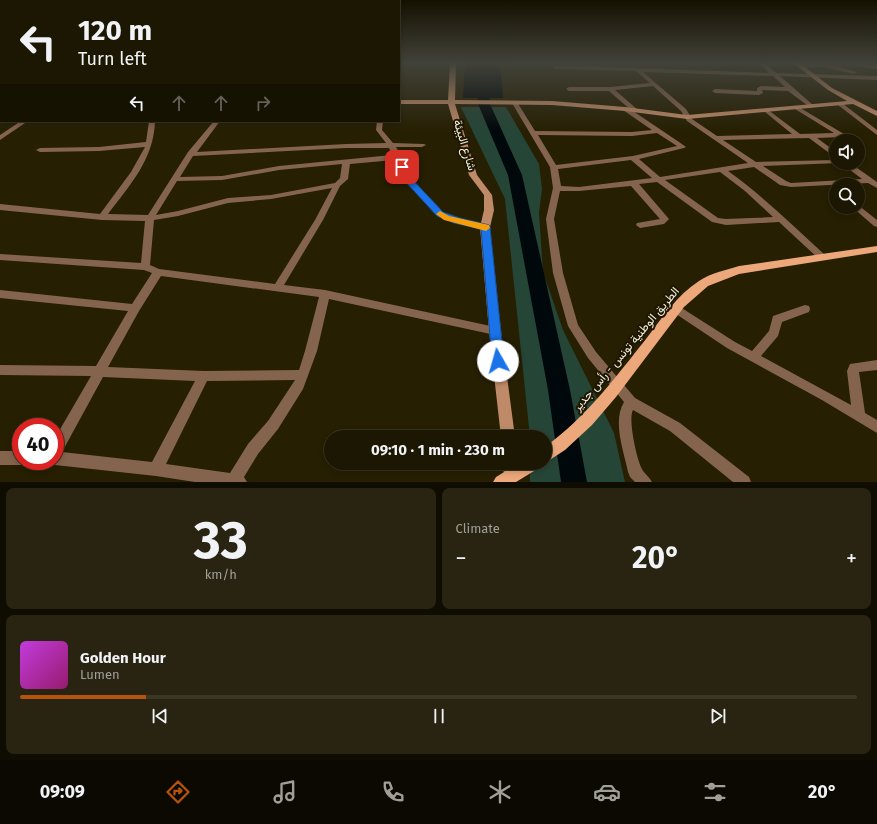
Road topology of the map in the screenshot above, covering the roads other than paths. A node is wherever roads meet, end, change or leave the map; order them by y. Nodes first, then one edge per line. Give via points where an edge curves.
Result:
1 (452, 85) edge
2 (641, 85) edge
3 (656, 85) edge
4 (786, 85) edge
5 (826, 85) edge
6 (569, 89) dead end
7 (610, 89) junction
8 (790, 89) junction
9 (715, 91) dead end
10 (400, 102) edge
11 (451, 102) junction
12 (853, 102) junction
13 (515, 103) junction
14 (840, 104) junction
15 (811, 106) junction
16 (797, 108) junction
17 (625, 109) junction
18 (636, 110) junction
19 (767, 111) junction
20 (877, 114) edge
21 (687, 117) junction
22 (24, 122) edge
23 (152, 122) edge
24 (216, 122) edge
25 (380, 122) edge
26 (659, 132) junction
27 (533, 133) junction
28 (877, 133) edge
29 (841, 134) edge
30 (829, 135) edge
31 (798, 136) junction
32 (811, 136) junction
33 (0, 138) edge
34 (715, 138) junction
35 (149, 144) junction
36 (391, 145) junction
37 (422, 145) dead end
38 (40, 150) dead end
39 (829, 150) edge
40 (191, 154) junction
41 (398, 157) junction
42 (633, 158) junction
43 (346, 162) junction
44 (829, 162) edge
45 (756, 164) junction
46 (554, 167) junction
47 (722, 170) junction
48 (855, 170) edge
49 (174, 179) junction
50 (658, 179) junction
51 (633, 183) junction
52 (874, 184) edge
53 (337, 185) junction
54 (556, 188) junction
55 (0, 207) edge
56 (865, 214) edge
57 (102, 217) junction
58 (150, 218) junction
59 (781, 219) junction
60 (877, 224) edge
61 (640, 225) dead end
62 (485, 227) junction
63 (877, 249) edge
64 (0, 257) edge
65 (822, 257) junction
66 (144, 267) junction
67 (158, 272) junction
68 (278, 287) junction
69 (0, 294) edge
70 (325, 294) junction
71 (135, 308) junction
72 (677, 309) junction
73 (805, 309) dead end
74 (495, 331) junction
75 (753, 357) junction
76 (877, 365) edge
77 (0, 370) edge
78 (100, 373) junction
79 (302, 375) junction
80 (204, 376) junction
81 (618, 385) junction
82 (631, 402) junction
83 (859, 416) junction
84 (877, 427) edge
85 (507, 430) edge
86 (64, 436) edge
87 (552, 450) edge
88 (0, 458) edge
89 (12, 458) edge
90 (64, 459) edge
91 (156, 469) junction
92 (637, 477) edge
93 (237, 481) edge
94 (646, 482) edge
95 (744, 482) edge

1 - 11 street, شارع البيئة
2 - 7 street
3 - 21 street via 684,110
4 - 8 street
5 - 12 street
6 - 7 street
7 - 18 street
8 - 9 street via 761,88 759,93
8 - 15 street
10 - 11 street
11 - 13 street
11 - 62 street, شارع البيئة via 474,175 488,195 489,210
12 - 14 street
12 - 20 street
13 - 17 street via 552,103
13 - 27 street
14 - 15 street
14 - 28 street
15 - 16 street
16 - 19 street
16 - 29 street
17 - 18 street
17 - 26 street
18 - 21 street
19 - 21 street
19 - 31 street
21 - 34 street
22 - 33 street
23 - 35 street
24 - 40 street
25 - 36 street via 379,130
26 - 27 street
26 - 42 street via 677,142 682,148
27 - 46 street
30 - 32 street
31 - 32 street
31 - 34 street
32 - 39 street
34 - 45 street
35 - 38 street via 98,149
35 - 57 street via 132,177
36 - 37 street
36 - 40 street
36 - 41 street
40 - 49 street
41 - 43 street
41 - 62 street via 406,178 440,214
42 - 46 street
42 - 50 street
43 - 49 street via 279,168 222,178
43 - 53 street via 344,179
44 - 45 street
45 - 47 street
45 - 52 street via 786,184
46 - 54 street
47 - 50 street
47 - 59 street
48 - 52 street
49 - 58 street
50 - 51 street
50 - 59 street via 715,220 726,222
51 - 54 street via 579,189
51 - 61 street via 665,219
53 - 58 street via 302,189 270,197 222,202 186,213
53 - 68 street
54 - 81 street via 550,219 558,273 573,326 592,355
55 - 57 street
56 - 60 street
57 - 58 street
58 - 66 street
59 - 65 street
62 - 74 street, شارع البيئة
63 - 65 main road, الطريق الوطنية تونس - رأس جدير
64 - 66 street
65 - 72 main road, الطريق الوطنية تونس - رأس جدير via 739,270 719,276 704,283
66 - 67 street
67 - 68 street
67 - 71 street
68 - 70 street
69 - 71 street
70 - 74 street
70 - 79 street via 311,351
71 - 78 street
72 - 75 street via 708,331
72 - 81 main road, الطريق الوطنية تونس - رأس جدير
73 - 75 street via 777,320 774,333
74 - 85 street, شارع البيئة
75 - 83 street
76 - 83 street via 854,368
77 - 78 street
78 - 80 street
78 - 86 street
79 - 80 street
79 - 93 street via 293,397 253,449
80 - 91 street
81 - 82 street
81 - 87 main road, الطريق الوطنية تونس - رأس جدير via 587,421
82 - 92 street via 624,420
82 - 95 street via 675,428
83 - 84 street
88 - 89 street
90 - 91 street
91 - 93 street
92 - 94 street

